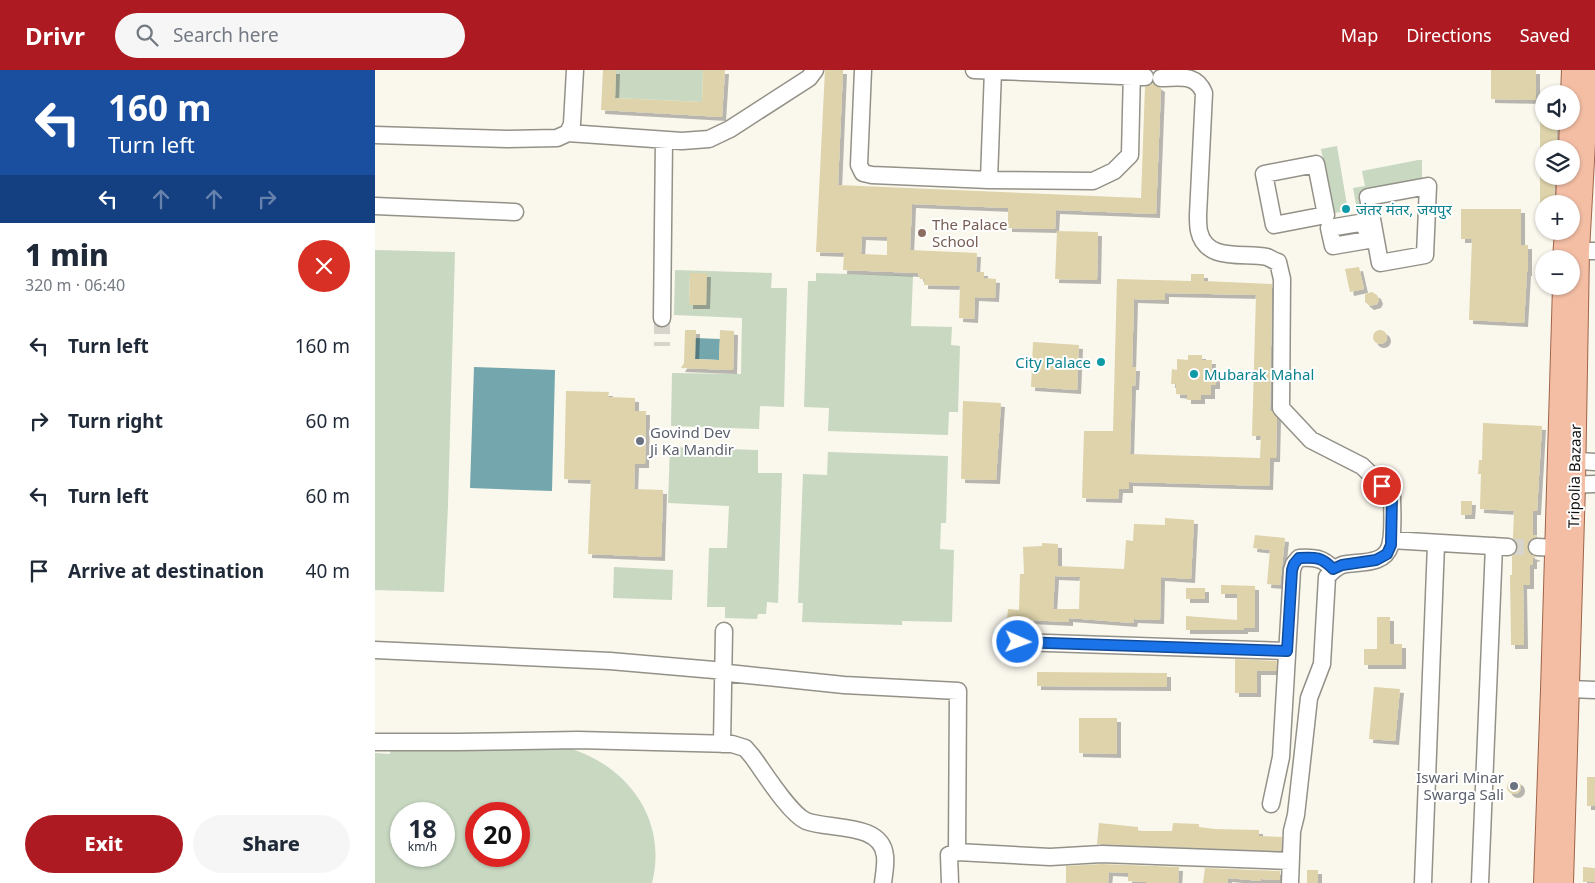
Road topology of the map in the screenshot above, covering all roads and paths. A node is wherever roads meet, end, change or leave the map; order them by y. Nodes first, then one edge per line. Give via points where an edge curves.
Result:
1 (575, 70) edge
2 (815, 70) edge
3 (863, 70) edge
4 (975, 70) edge
5 (993, 70) edge
6 (1573, 70) edge
7 (1589, 70) edge
8 (1143, 75) edge
9 (1201, 77) edge
10 (1572, 85) edge
11 (569, 133) junction
12 (375, 135) edge
13 (664, 140) junction
14 (989, 180) junction
15 (375, 206) edge
16 (515, 212) dead end
17 (1274, 225) joint
18 (1575, 250) edge
19 (1380, 263) joint
20 (1564, 295) edge
21 (1575, 295) edge
22 (662, 318) tunnel mouth
23 (1576, 461) edge
24 (1595, 484) edge
25 (1566, 485) junction
26 (1391, 540) junction
27 (1436, 544) junction
28 (1333, 569) junction
29 (724, 631) dead end
30 (1018, 642) dead end
31 (375, 650) edge
32 (1287, 651) junction
33 (723, 672) junction
34 (1569, 689) junction
35 (1595, 690) edge
36 (375, 742) edge
37 (722, 744) junction
38 (1271, 804) dead end
39 (957, 852) junction
40 (1290, 861) junction
41 (883, 883) edge
42 (950, 883) edge
43 (1290, 883) edge
44 (1423, 883) edge
45 (1480, 883) edge
46 (1544, 883) edge
47 (1549, 883) edge
48 (1563, 883) edge

1 - 11 street
2 - 13 street via 809,78 709,139
3 - 14 street via 859,165 863,173
4 - 5 street
5 - 8 street
5 - 14 street
6 - 10 main road
7 - 18 main road, Tripolia Bazaar
8 - 9 street
8 - 14 street via 1129,155 1114,171 1093,182
9 - 26 street via 1204,109 1199,232 1208,246 1229,256 1266,257 1278,262 1281,279 1281,408 1311,440 1362,466 1392,495
11 - 12 street via 557,138 507,139
11 - 13 street
13 - 22 street
15 - 16 street
17 - 17 street via 1264,174 1316,164 1326,215
19 - 19 street via 1368,197 1428,186 1425,255
20 - 23 main road, Tripolia Bazaar
21 - 23 main road, Tripolia Bazaar
23 - 25 main road, Tripolia Bazaar
24 - 25 street
25 - 34 main road, Tripolia Bazaar
25 - 46 main road, Tripolia Bazaar via 1546,548
26 - 27 street
26 - 28 street via 1387,554 1376,560
27 - 44 street
27 - 45 street via 1501,547
28 - 32 street via 1326,561 1315,557 1299,558 1294,564
28 - 40 street via 1327,577 1322,664 1309,698
29 - 33 street
30 - 32 street
31 - 33 street via 611,662
32 - 38 street via 1281,757
33 - 37 street
33 - 39 street via 844,685 959,691
34 - 35 street
34 - 48 main road, Tripolia Bazaar
36 - 37 street via 578,740
37 - 41 street via 745,748 794,813 806,821 868,832 879,841 885,854
39 - 40 street
39 - 42 street via 949,856
40 - 43 street
46 - 47 street

